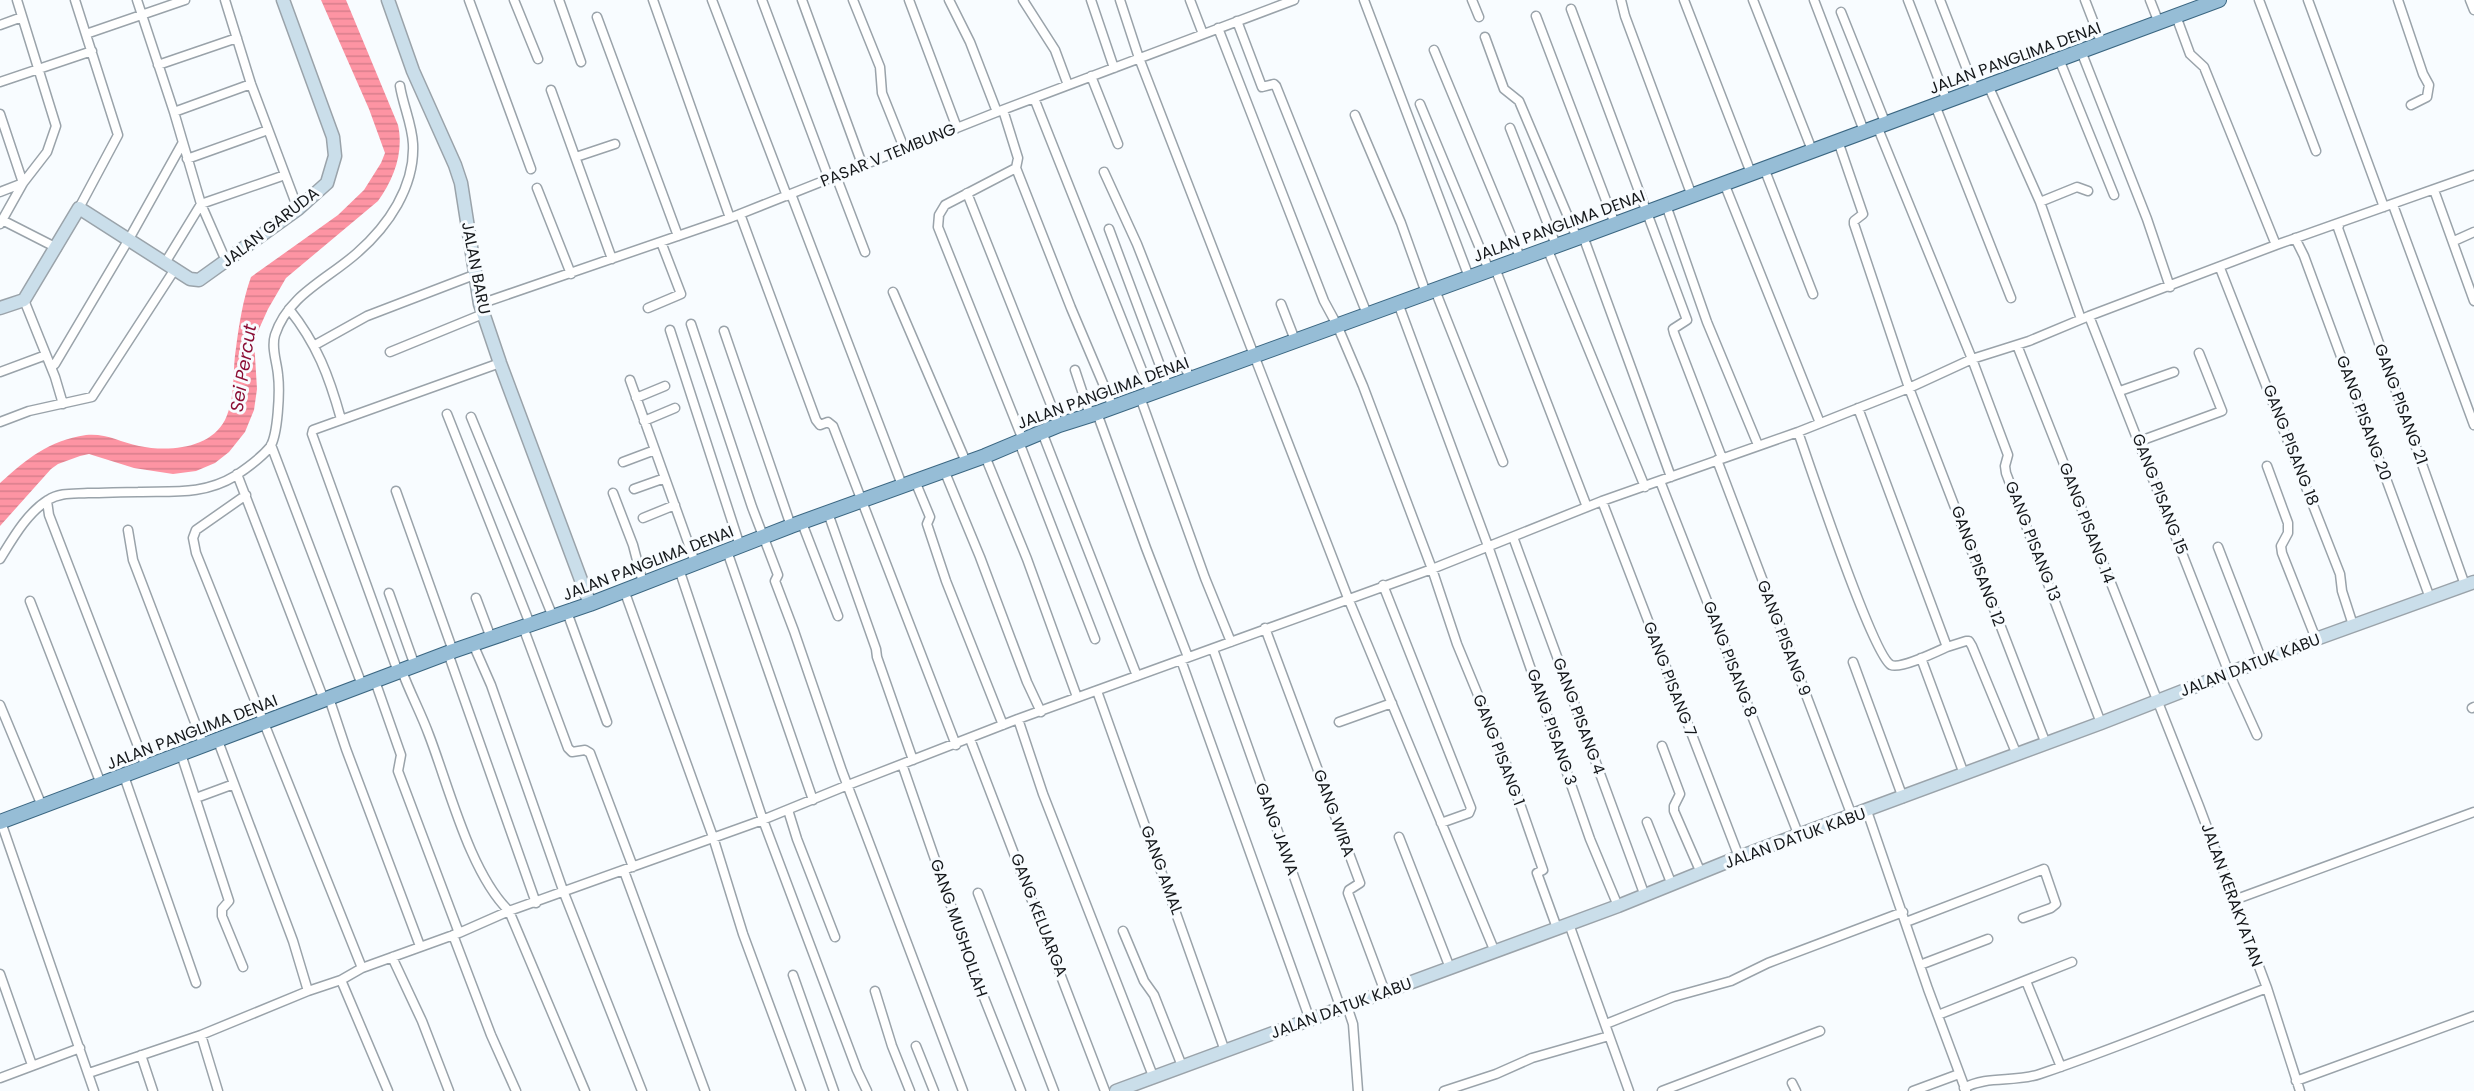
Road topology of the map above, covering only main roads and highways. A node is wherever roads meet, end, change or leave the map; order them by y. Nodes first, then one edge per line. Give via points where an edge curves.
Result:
1 (2219, 0) edge
2 (0, 822) edge

1 - 2 main road, JALAN PANGLIMA DENAI via 1580,237 1059,424 985,456

